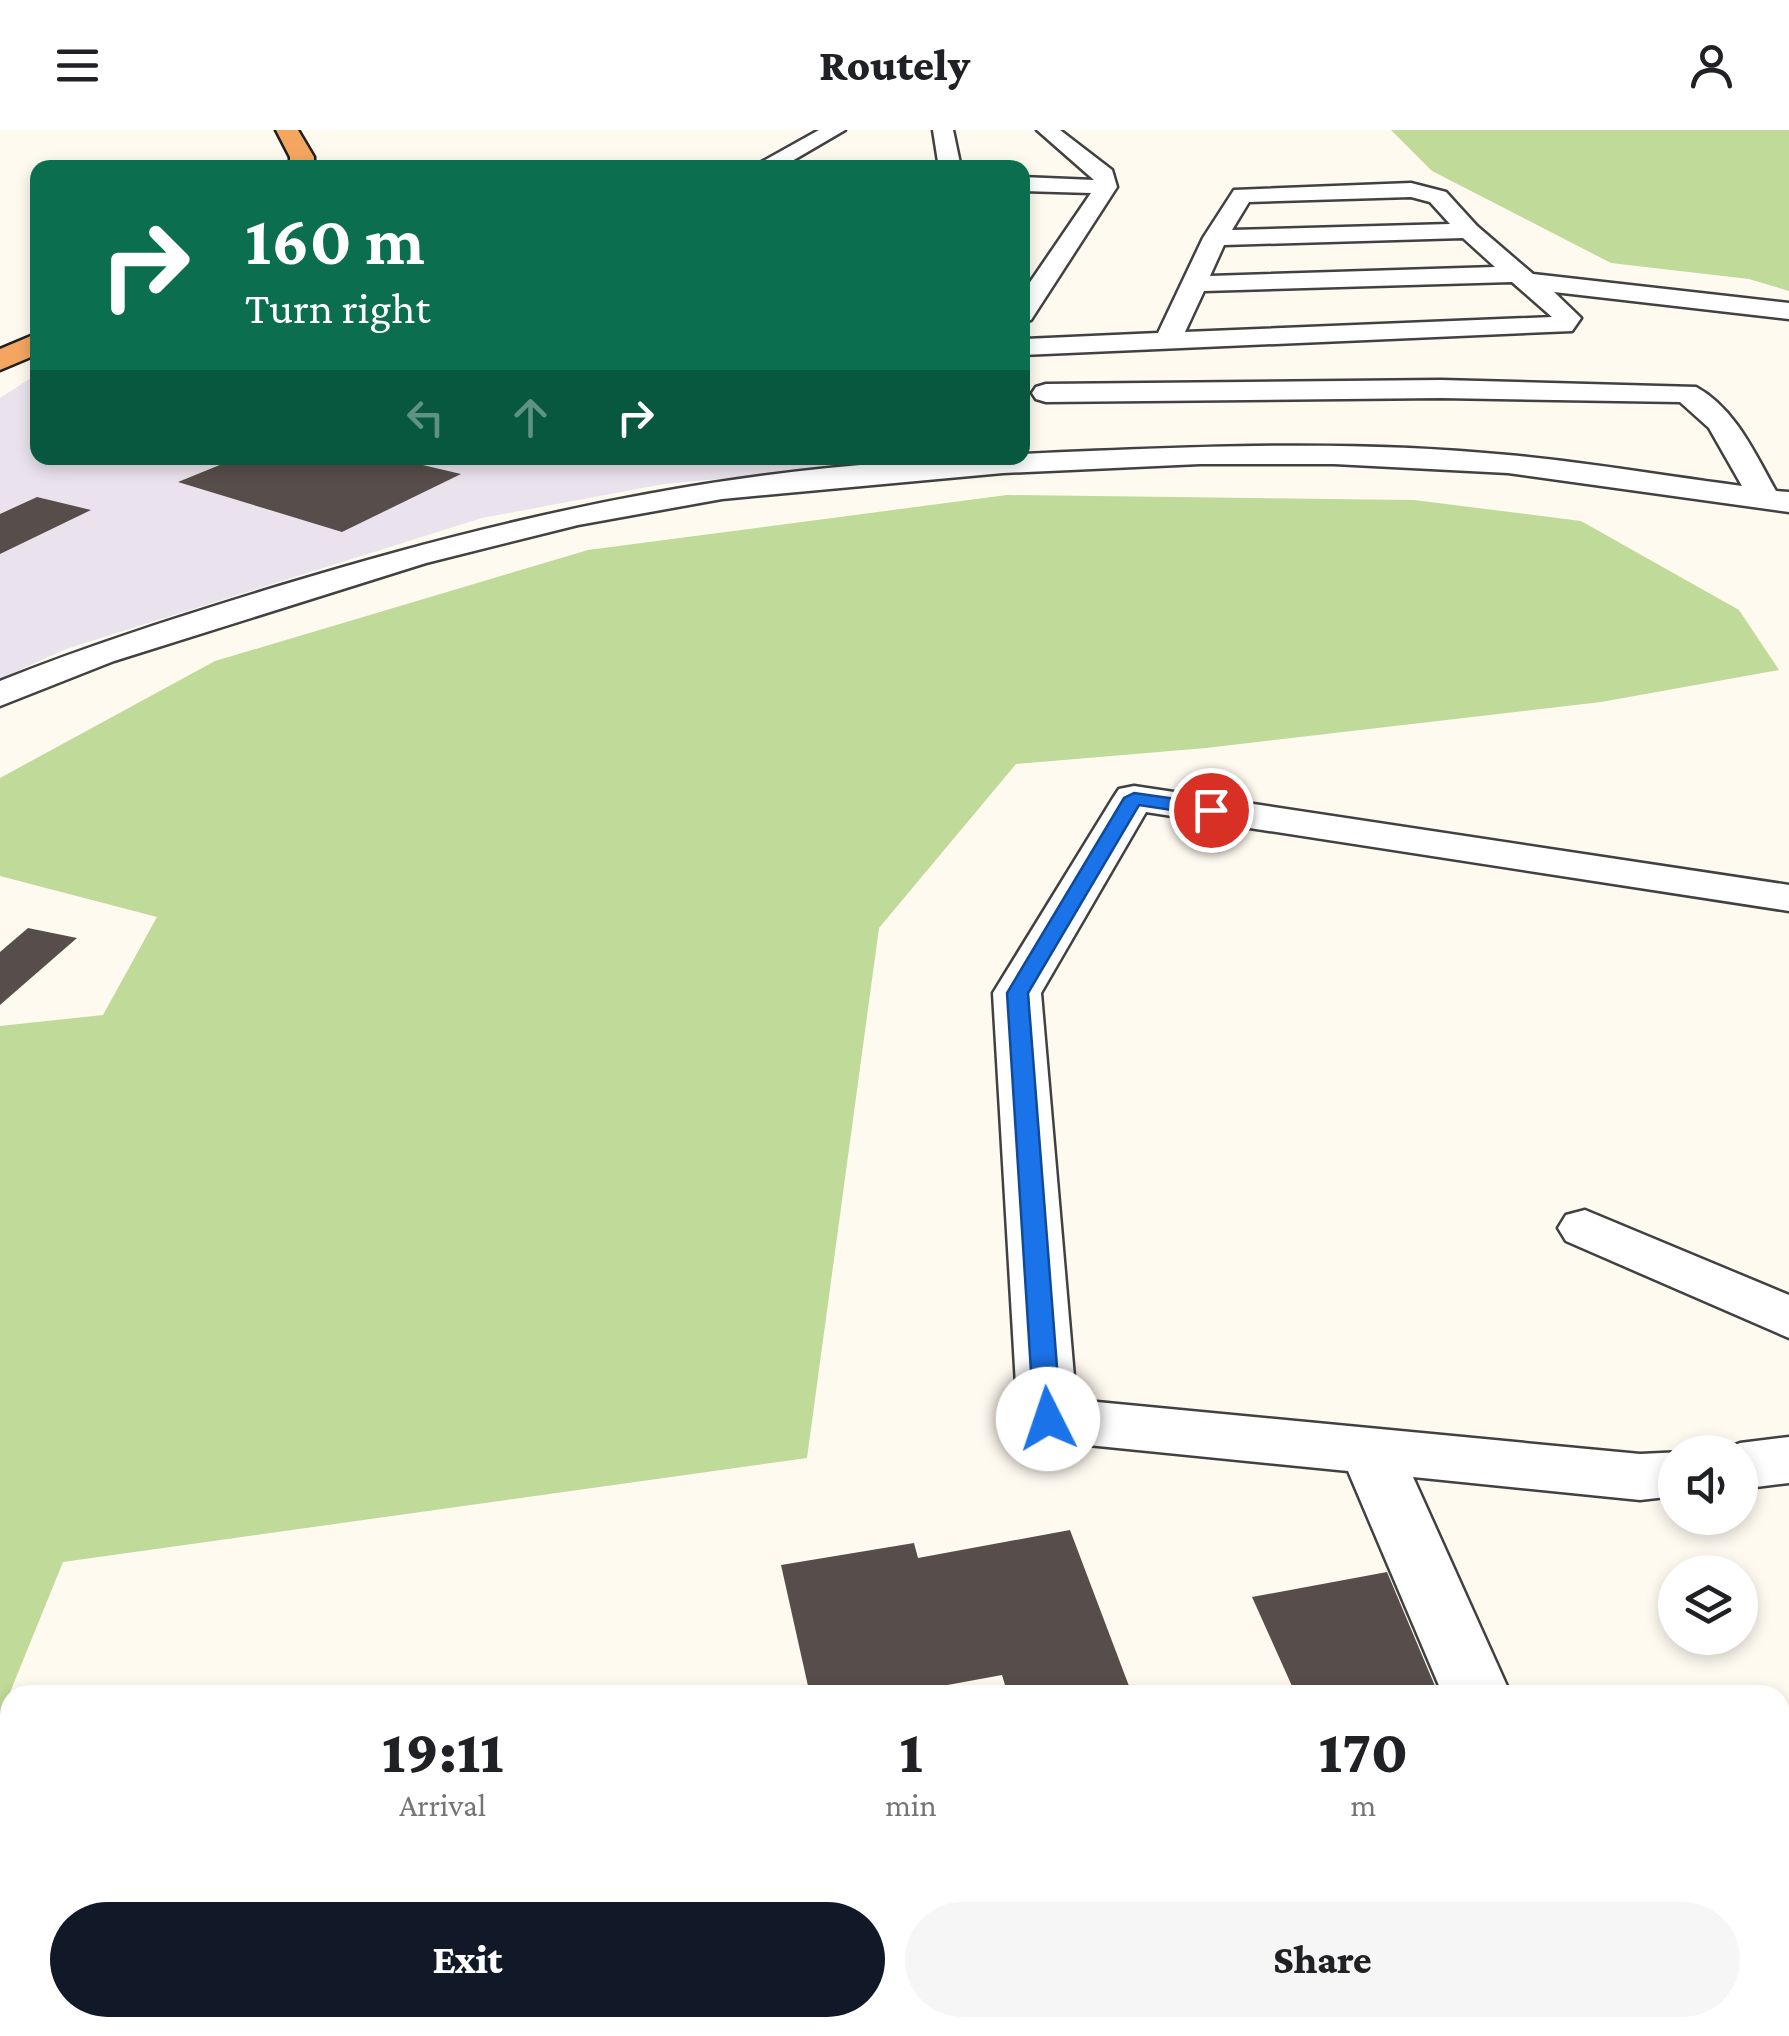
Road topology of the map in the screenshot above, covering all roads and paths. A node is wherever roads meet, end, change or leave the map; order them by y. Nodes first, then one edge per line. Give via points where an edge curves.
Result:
1 (287, 130) edge
2 (835, 130) edge
3 (943, 130) edge
4 (1047, 130) edge
5 (302, 160) edge
6 (777, 160) edge
7 (949, 160) edge
8 (1325, 173) dead end
9 (1030, 184) edge
10 (1106, 187) junction
11 (1346, 192) junction
12 (1469, 231) junction
13 (1216, 238) junction
14 (1522, 278) junction
15 (1366, 279) junction
16 (1194, 284) junction
17 (1030, 302) edge
18 (1789, 311) edge
19 (1413, 331) junction
20 (1168, 340) junction
21 (1030, 345) edge
22 (30, 346) edge
23 (1030, 358) edge
24 (30, 360) edge
25 (0, 361) edge
26 (0, 375) edge
27 (1046, 393) junction
28 (1076, 460) junction
29 (1030, 464) edge
30 (1015, 465) edge
31 (1777, 501) edge
32 (0, 695) edge
33 (1789, 898) edge
34 (1585, 1228) dead end
35 (1789, 1318) edge
36 (1370, 1450) junction
37 (1789, 1460) edge
38 (1758, 1464) edge
39 (1658, 1475) edge
40 (1473, 1685) edge

1 - 5 highway
2 - 6 street
3 - 7 street
4 - 10 street via 1104,175
8 - 11 street
9 - 10 street
10 - 17 street
11 - 12 street via 1412,190 1438,197
11 - 13 street via 1242,195
12 - 13 street
12 - 14 street
13 - 16 street
14 - 15 street
14 - 18 street
14 - 19 street via 1568,318 1563,325
15 - 16 street
15 - 19 street
16 - 20 street
19 - 20 street
20 - 21 street
22 - 25 highway
23 - 27 street
24 - 26 highway
27 - 28 street
27 - 31 street via 1686,393 1700,398 1759,464
28 - 29 street
28 - 31 street via 1334,454 1508,464
30 - 32 street via 722,489 577,516 414,556 100,653
33 - 36 street via 1134,798 1018,993 1048,1419
34 - 35 street
36 - 39 street
36 - 40 street
37 - 38 street

